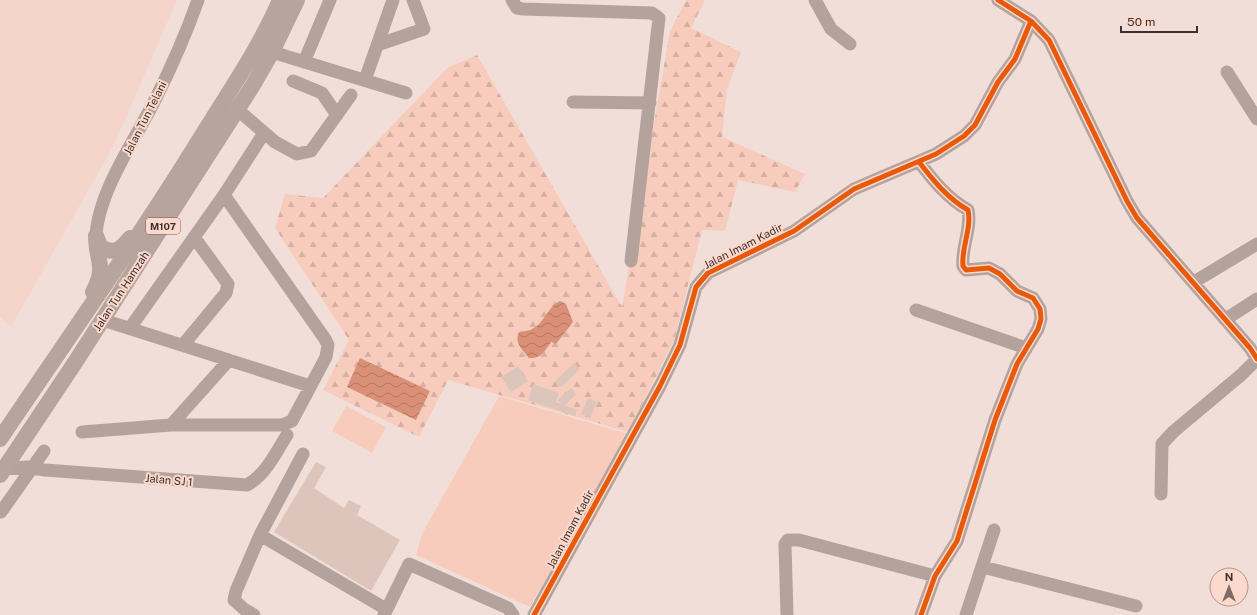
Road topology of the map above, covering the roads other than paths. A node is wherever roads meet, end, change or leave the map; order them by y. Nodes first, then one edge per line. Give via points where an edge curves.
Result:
1 (198, 0) edge
2 (280, 0) edge
3 (297, 0) edge
4 (330, 0) edge
5 (393, 0) edge
6 (413, 0) edge
7 (512, 0) edge
8 (815, 0) edge
9 (998, 0) edge
10 (1031, 21) junction
11 (850, 44) dead end
12 (377, 45) junction
13 (272, 52) junction
14 (304, 62) junction
15 (1227, 72) dead end
16 (365, 80) junction
17 (293, 81) dead end
18 (406, 93) dead end
19 (351, 95) dead end
20 (573, 102) dead end
21 (650, 103) junction
22 (238, 110) junction
23 (337, 115) junction
24 (1257, 119) edge
25 (264, 133) junction
26 (919, 162) junction
27 (176, 178) junction
28 (224, 195) junction
29 (96, 236) junction
30 (194, 237) junction
31 (1257, 244) edge
32 (631, 261) dead end
33 (1194, 282) junction
34 (1257, 299) edge
35 (916, 310) dead end
36 (1226, 319) junction
37 (103, 320) junction
38 (130, 328) junction
39 (183, 345) junction
40 (1026, 348) junction
41 (1255, 353) edge
42 (56, 355) junction
43 (229, 360) junction
44 (310, 386) junction
45 (171, 425) junction
46 (82, 432) dead end
47 (287, 435) dead end
48 (0, 440) edge
49 (19, 446) junction
50 (44, 451) dead end
51 (303, 454) dead end
52 (29, 468) junction
53 (2, 472) edge
54 (1161, 494) dead end
55 (1, 512) dead end
56 (994, 530) dead end
57 (260, 535) junction
58 (983, 567) junction
59 (934, 576) junction
60 (1136, 606) dead end
61 (385, 612) edge
62 (254, 615) edge
63 (513, 615) edge
64 (534, 615) edge
65 (787, 615) edge
66 (922, 615) edge
67 (966, 615) edge

1 - 29 street, Jalan Tun Telani via 175,58 105,198 98,218
2 - 27 main road, Jalan Tun Hamzah / M107 via 262,38
3 - 13 main road, Jalan Tun Hamzah / M107
4 - 14 street
5 - 12 street
6 - 12 street via 424,29
7 - 21 street via 517,8 523,9 652,13 660,20
8 - 11 street via 831,29
9 - 10 street
10 - 26 street, Jalan Imam Kadir via 1014,59 998,82 975,125 951,145
10 - 33 street via 1049,40 1056,53 1137,218
12 - 16 street
13 - 14 street
13 - 22 main road, Jalan Tun Hamzah / M107
14 - 16 street
15 - 24 street
16 - 18 street
17 - 23 street via 322,94
19 - 23 street
20 - 21 street
21 - 32 street
22 - 25 street
22 - 37 main road, Jalan Tun Hamzah / M107
23 - 25 street via 312,151 297,154
25 - 28 street
26 - 40 street via 938,187 968,210 970,219 962,256 966,270 989,268 1000,274 1017,291 1033,298 1040,309 1038,329
26 - 64 street, Jalan Imam Kadir via 854,189 794,231 708,273 700,280 692,297 680,345
27 - 29 main road via 118,251 106,251 100,246
27 - 42 main road, Jalan Tun Hamzah / M107 via 102,291
28 - 30 street
28 - 44 street via 328,345 326,357
29 - 42 main road via 101,272 99,280
30 - 38 street
30 - 39 street via 228,284 228,289
31 - 33 street
33 - 36 street
34 - 36 street
35 - 40 street
36 - 41 street
37 - 38 street
37 - 49 main road, Jalan Tun Hamzah / M107
38 - 39 street
39 - 43 street
40 - 59 street via 995,420 957,541
41 - 54 street via 1241,375 1162,444
42 - 48 main road, Jalan Tun Hamzah / M107
43 - 44 street
43 - 45 street
44 - 45 street via 288,424
45 - 46 street
47 - 52 street, Jalan SJ 1 via 261,474 247,485
49 - 52 street
49 - 53 main road, Jalan Tun Hamzah / M107
50 - 52 street
51 - 57 street
52 - 53 street, Jalan SJ 1
52 - 55 street
56 - 58 street
57 - 61 street
57 - 62 street via 234,600
58 - 60 street
58 - 67 street
59 - 65 street via 800,540 788,540 785,544
59 - 66 street
61 - 63 street via 409,564 508,608

